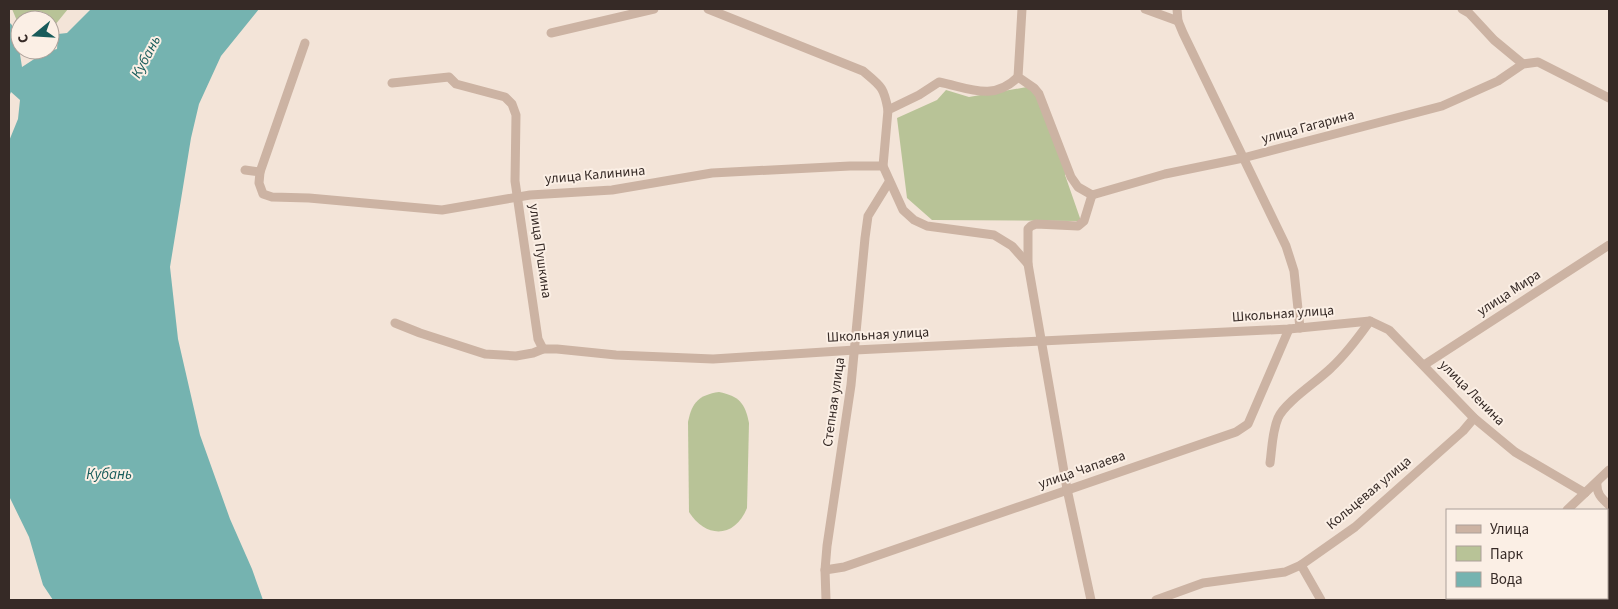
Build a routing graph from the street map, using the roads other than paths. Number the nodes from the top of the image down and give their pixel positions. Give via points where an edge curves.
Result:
1 (654, 9) edge
2 (708, 9) edge
3 (1022, 9) edge
4 (1145, 9) edge
5 (1177, 9) edge
6 (1462, 9) edge
7 (1178, 21) junction
8 (551, 33) dead end
9 (305, 44) dead end
10 (1522, 64) junction
11 (1018, 77) junction
12 (392, 83) dead end
13 (1609, 98) edge
14 (888, 110) junction
15 (1243, 158) junction
16 (883, 166) junction
17 (245, 170) dead end
18 (260, 172) junction
19 (889, 182) junction
20 (1092, 195) junction
21 (518, 197) junction
22 (1609, 245) edge
23 (1028, 264) junction
24 (1370, 321) junction
25 (395, 323) dead end
26 (1300, 328) junction
27 (1289, 329) junction
28 (1041, 341) junction
29 (543, 349) junction
30 (855, 350) junction
31 (1424, 365) junction
32 (1474, 418) junction
33 (1270, 463) dead end
34 (1609, 470) edge
35 (1597, 482) junction
36 (1067, 490) junction
37 (1585, 493) junction
38 (1609, 505) edge
39 (1568, 509) edge
40 (1301, 565) junction
41 (824, 570) junction
42 (826, 600) edge
43 (1091, 600) edge
44 (1156, 600) edge
45 (1321, 600) edge

1 - 8 street
2 - 14 street via 863,71 880,85
3 - 11 street
4 - 7 street
5 - 7 street
6 - 10 street
7 - 15 street
9 - 18 street
10 - 13 street via 1538,62
10 - 15 street, улица Гагарина via 1498,81 1442,106
11 - 14 street via 1008,87 984,93 939,82
11 - 20 street via 1039,94 1071,177 1078,187
12 - 21 street, улица Пушкина via 449,77 456,84 505,97 516,115 515,181
14 - 16 street
15 - 20 street, улица Гагарина via 1165,174
15 - 26 street via 1286,246 1294,271
16 - 19 street
16 - 21 street, улица Калинина via 712,173 612,190
17 - 18 street
18 - 21 street, улица Калинина via 263,194 272,197 442,210
19 - 23 street via 903,210 914,220 927,226 994,235 1012,246
19 - 30 street, Степная улица via 868,216
20 - 23 street via 1082,224 1036,224 1028,229
21 - 29 street, улица Пушкина via 538,339
22 - 31 street, улица Мира
23 - 28 street
24 - 26 street, Школьная улица
24 - 31 street, улица Ленина via 1389,330
24 - 33 street via 1330,369 1280,415
25 - 29 street, Школьная улица via 485,354 516,356
26 - 27 street, Школьная улица
27 - 28 street, Школьная улица
27 - 36 street, улица Чапаева via 1248,424 1236,432
28 - 30 street, Школьная улица
28 - 36 street
29 - 30 street, Школьная улица via 713,359
30 - 41 street, Степная улица
31 - 32 street, улица Ленина
32 - 37 street, улица Ленина via 1515,452
32 - 40 street, Кольцевая улица via 1355,527
34 - 35 street
35 - 37 street
35 - 38 street via 1599,496
36 - 41 street, улица Чапаева
36 - 43 street
37 - 39 street
40 - 44 street, Кольцевая улица via 1285,572 1202,583
40 - 45 street
41 - 42 street, Степная улица

